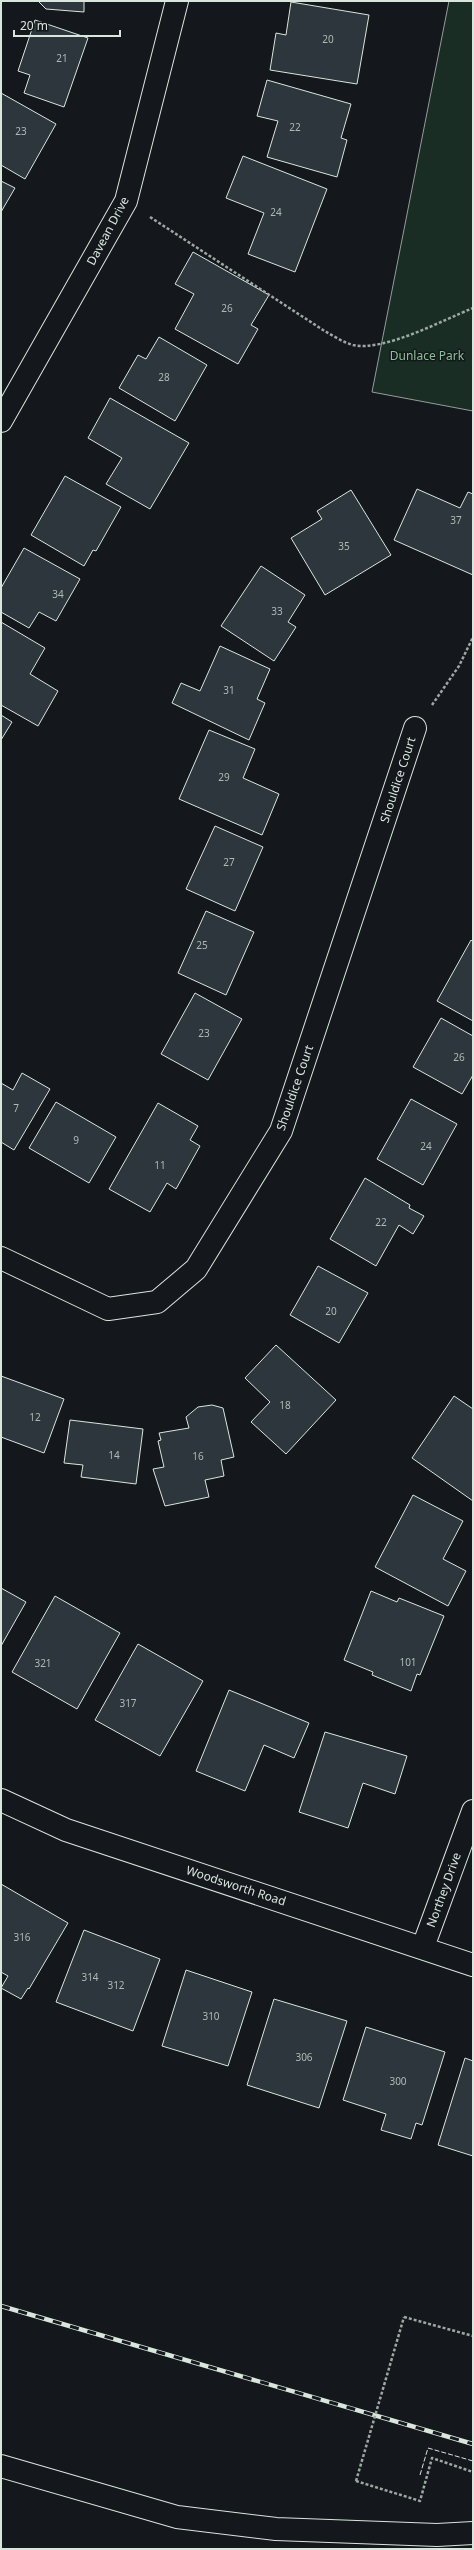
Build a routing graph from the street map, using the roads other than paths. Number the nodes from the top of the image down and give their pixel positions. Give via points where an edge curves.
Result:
1 (176, 1) edge
2 (1, 421) edge
3 (415, 728) road end
4 (1, 1258) edge
5 (1, 1800) edge
6 (473, 1811) edge
7 (423, 1947) junction
8 (473, 1965) edge
9 (1, 2466) edge
10 (473, 2533) edge

1 - 2 main road, Davean Drive via 126,201
3 - 4 main road, Shouldice Court via 281,1131 196,1269 157,1302 108,1309
5 - 7 main road, Woodsworth Road via 66,1830
6 - 7 main road, Northey Drive
7 - 8 main road, Woodsworth Road
9 - 10 main road via 177,2517 276,2529 437,2536

